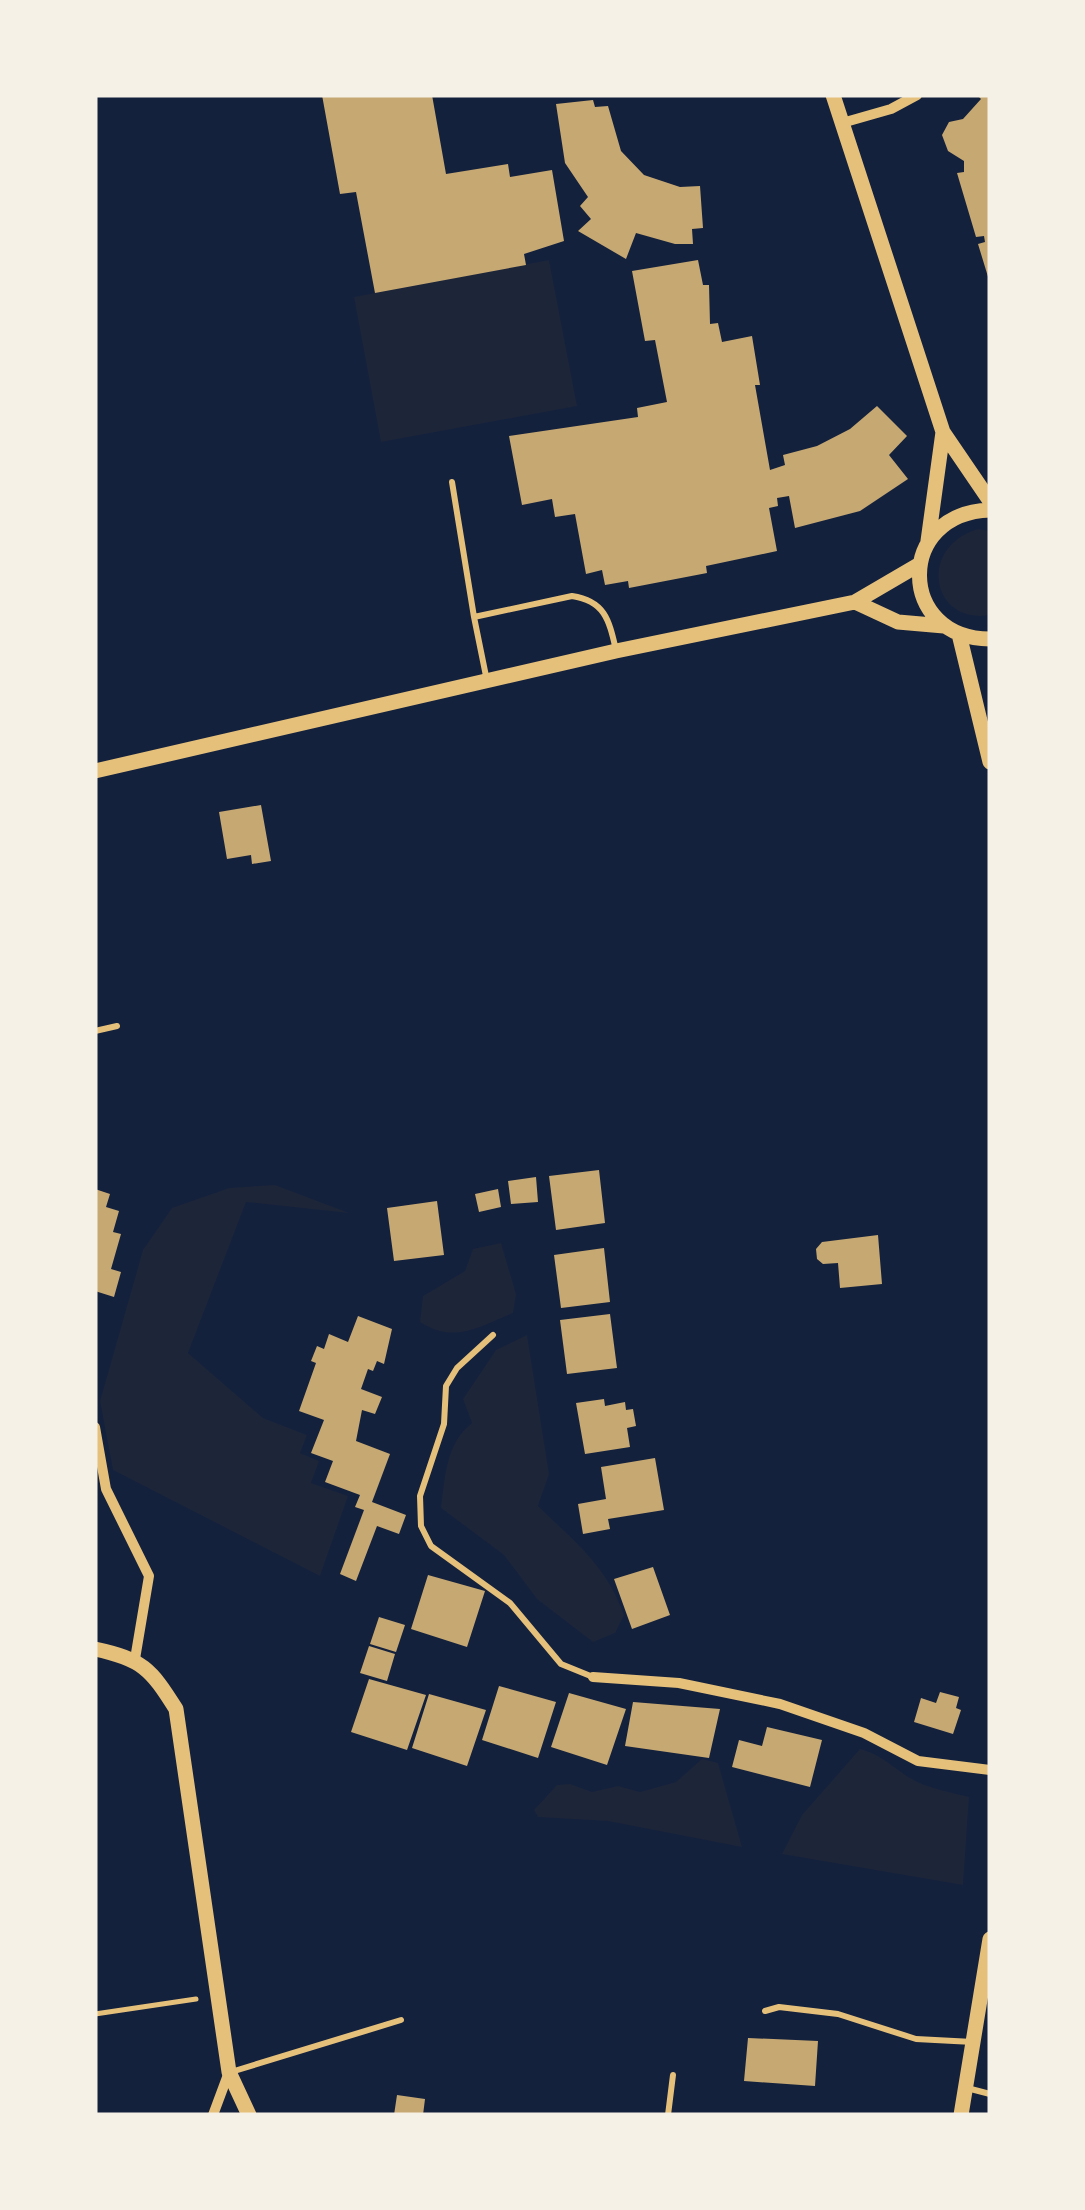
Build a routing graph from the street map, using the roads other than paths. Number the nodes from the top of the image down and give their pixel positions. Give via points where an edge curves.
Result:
1 (833, 95) edge
2 (917, 95) edge
3 (842, 123) junction
4 (943, 432) junction
5 (452, 482) dead end
6 (990, 501) edge
7 (990, 510) edge
8 (928, 541) junction
9 (920, 564) junction
10 (855, 602) junction
11 (474, 618) junction
12 (952, 630) junction
13 (990, 639) edge
14 (616, 651) junction
15 (487, 682) junction
16 (990, 762) edge
17 (95, 771) edge
18 (116, 1026) dead end
19 (95, 1032) edge
20 (493, 1335) dead end
21 (95, 1427) edge
22 (95, 1650) edge
23 (135, 1658) junction
24 (593, 1677) joint
25 (990, 1770) edge
26 (990, 1939) edge
27 (765, 2010) dead end
28 (401, 2020) dead end
29 (975, 2042) junction
30 (230, 2072) junction
31 (672, 2075) dead end
32 (966, 2088) junction
33 (990, 2094) edge
34 (213, 2115) edge
35 (249, 2115) edge
36 (668, 2115) edge
37 (961, 2115) edge

1 - 3 street
2 - 3 street
3 - 4 street
4 - 6 street
4 - 8 street
5 - 11 lane
7 - 8 street via 946,522
8 - 9 street
9 - 10 street
9 - 12 street via 920,590 931,613
10 - 12 street via 898,622
10 - 14 street
11 - 14 lane via 572,596 588,599 609,621
11 - 15 lane
12 - 13 street
12 - 16 street
14 - 15 street
15 - 17 street
18 - 19 lane
20 - 24 lane via 446,1386 444,1424 420,1496 421,1526 432,1546 510,1603 560,1664
21 - 23 street via 106,1489 149,1576
22 - 23 street
23 - 30 street via 176,1709
24 - 25 street via 679,1684 780,1704 864,1732 918,1761
26 - 29 street
27 - 29 lane via 838,2014 916,2039
28 - 30 lane
29 - 32 street
30 - 34 street
30 - 35 street
31 - 36 lane
32 - 33 lane
32 - 37 street

